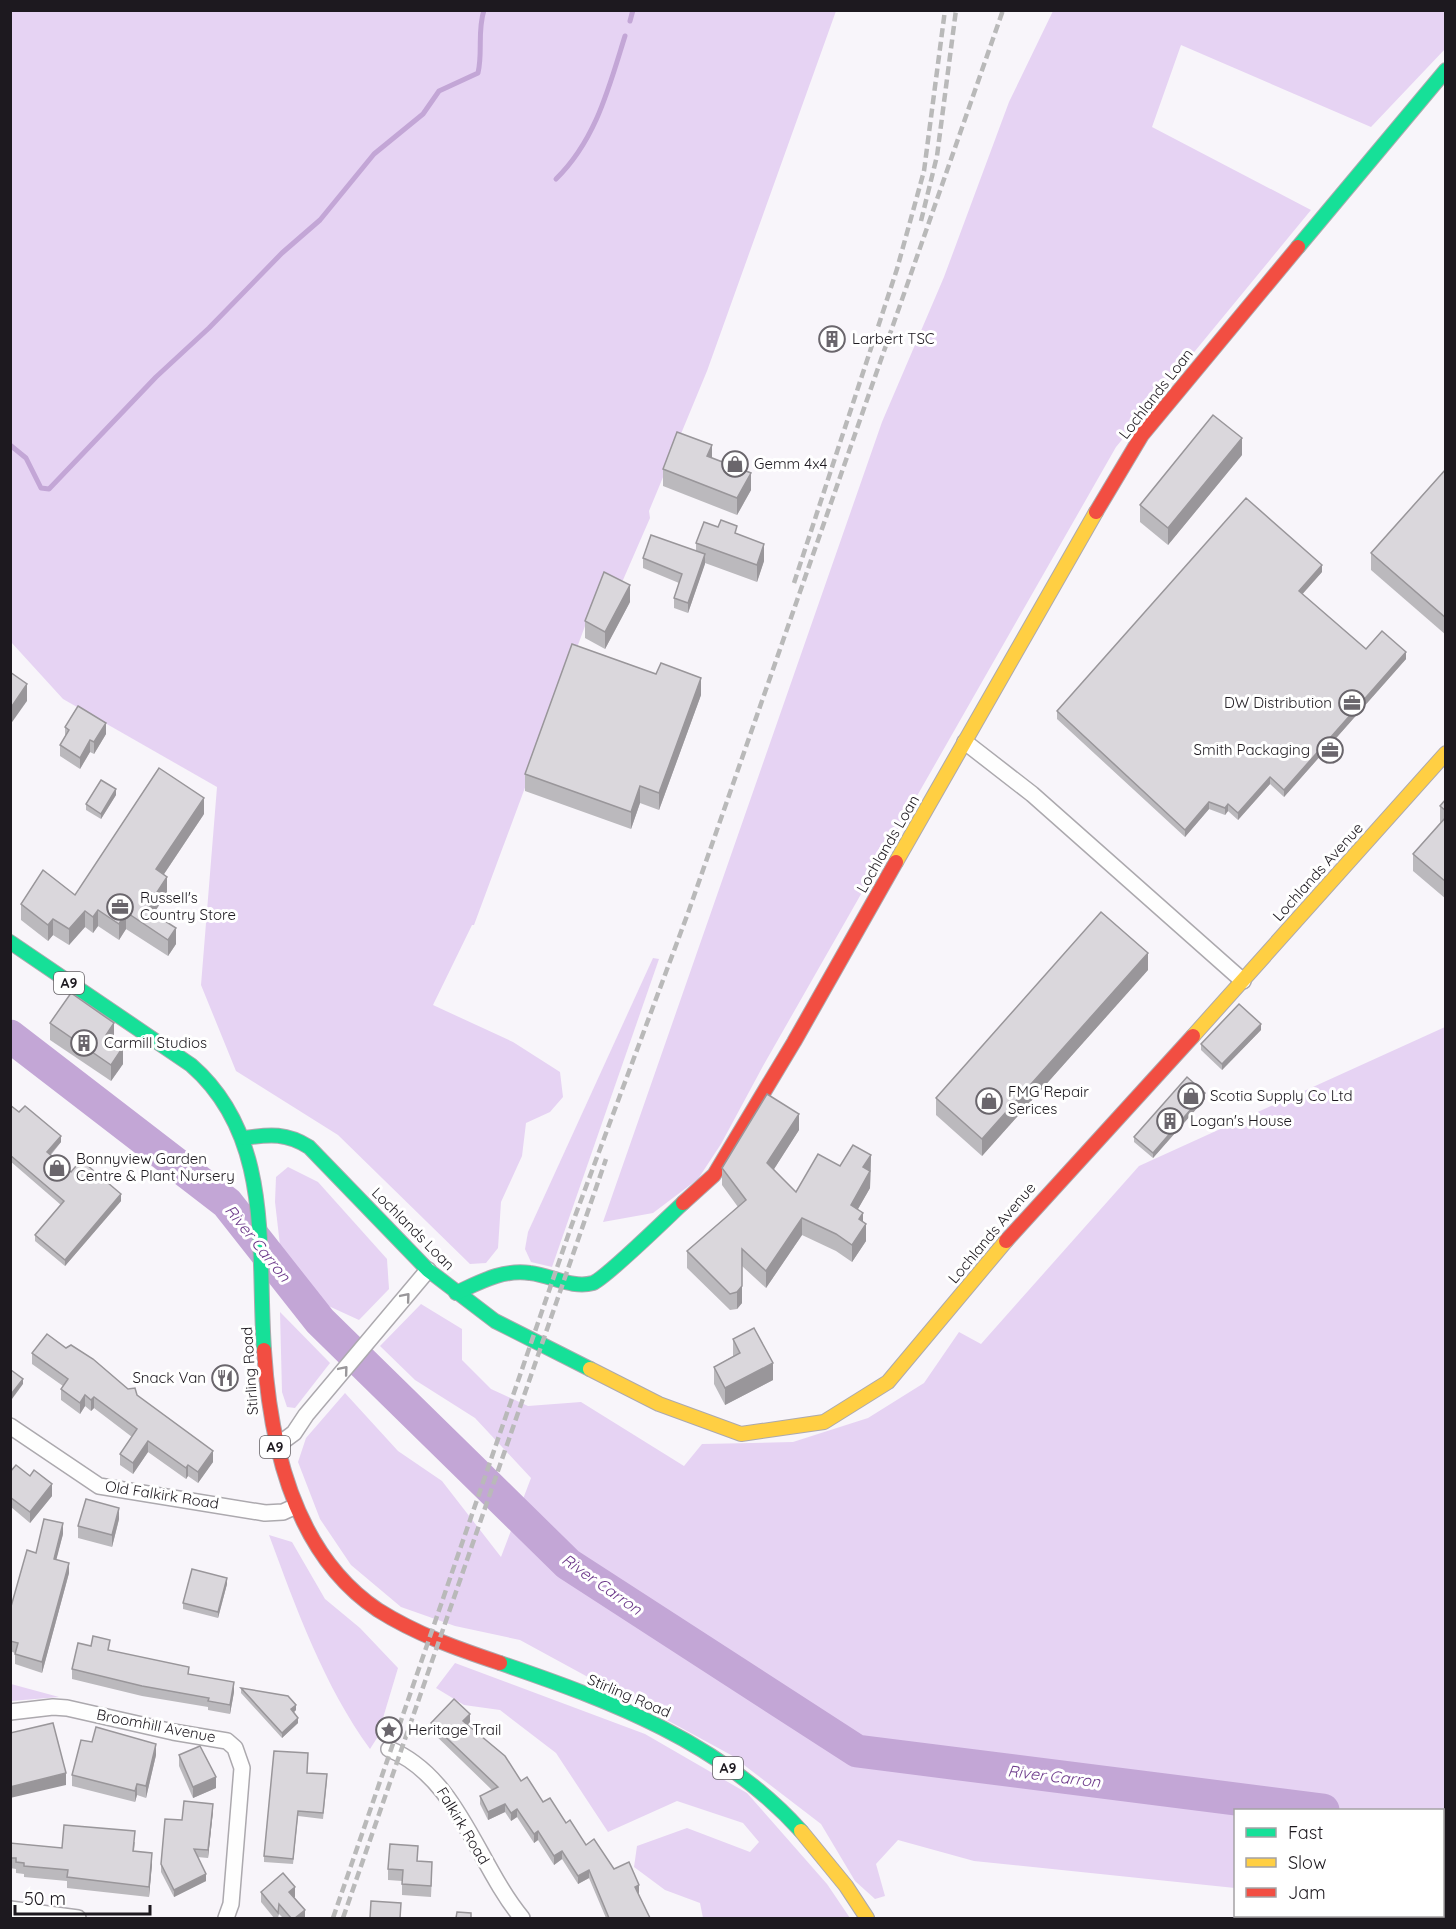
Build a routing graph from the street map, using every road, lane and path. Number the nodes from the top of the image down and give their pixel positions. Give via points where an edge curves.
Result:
1 (1446, 70) edge
2 (965, 742) junction
3 (1446, 753) edge
4 (10, 942) edge
5 (1243, 981) junction
6 (245, 1138) junction
7 (428, 1270) junction
8 (456, 1293) junction
9 (10, 1426) edge
10 (275, 1447) junction
11 (294, 1507) junction
12 (10, 1712) edge
13 (389, 1749) dead end
14 (10, 1909) edge
15 (78, 1918) edge
16 (226, 1918) edge
17 (522, 1918) edge
18 (867, 1918) edge

1 - 2 street, Lochlands Loan via 1142,435
2 - 5 street via 1032,794
2 - 8 street, Lochlands Loan via 714,1174 596,1282 581,1287 525,1271 502,1273
3 - 5 street, Lochlands Avenue
4 - 6 street, Stirling Road / A9 via 198,1070
5 - 8 street, Lochlands Avenue via 1034,1207 888,1382 824,1422 741,1434 659,1404 495,1321
6 - 7 street, Lochlands Loan via 280,1133 309,1147
6 - 10 street, Stirling Road / A9 via 255,1182
7 - 8 street, Lochlands Loan
10 -> 7 street via 294,1433
9 - 11 street, Old Falkirk Road via 99,1486 265,1513
10 - 11 street, Stirling Road / A9
11 - 18 street, Stirling Road / A9 via 341,1577 381,1612 420,1633 645,1718 719,1761 764,1794 810,1841
12 - 16 street, Broomhill Avenue via 67,1707 173,1732 217,1737 235,1748 242,1768 231,1904
13 - 17 street, Falkirk Road via 426,1770 445,1792 479,1854
14 - 15 street

